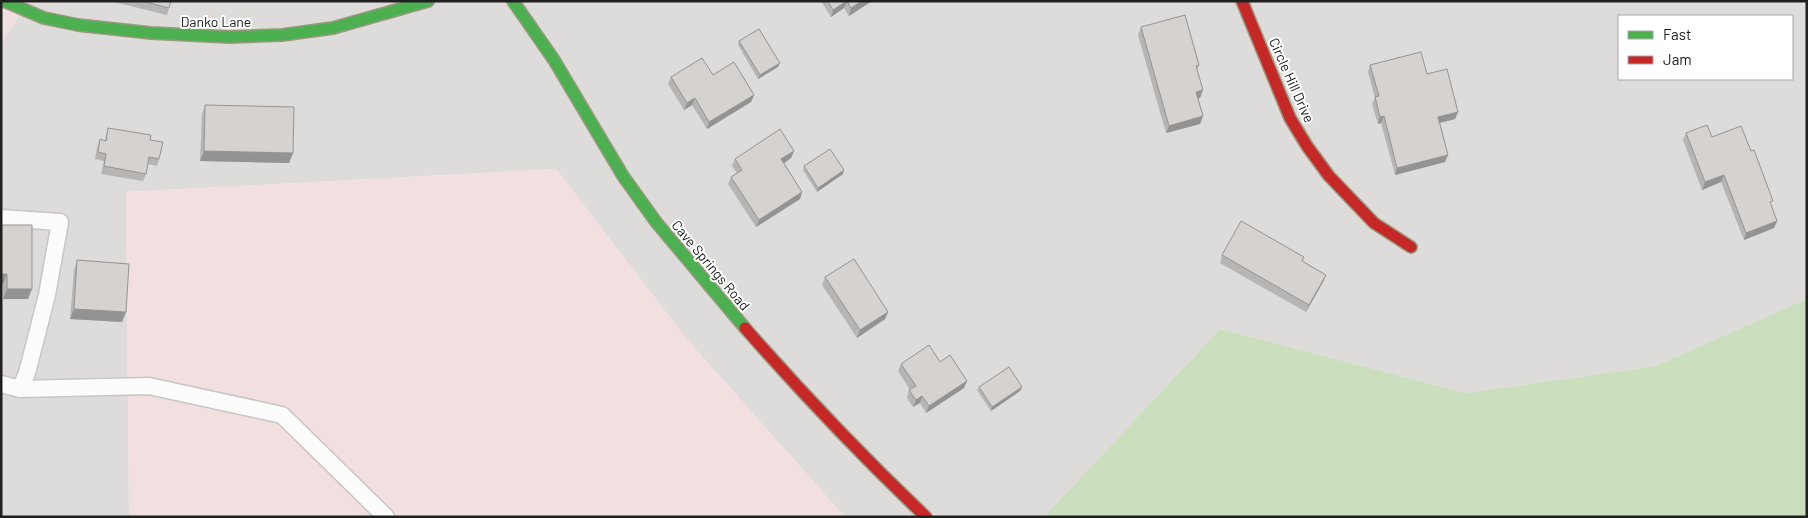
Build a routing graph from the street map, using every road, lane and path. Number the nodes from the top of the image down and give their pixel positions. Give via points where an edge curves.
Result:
1 (4, 1) edge
2 (428, 1) edge
3 (513, 1) edge
4 (1242, 1) edge
5 (1, 218) edge
6 (1411, 247) dead end
7 (1, 384) edge
8 (20, 389) junction
9 (386, 517) edge
10 (926, 517) edge

1 - 2 street, Danko Lane via 48,20 98,28 166,36 239,37 332,28
3 - 10 street, Cave Springs Road via 656,222 795,385
4 - 6 street, Circle Hill Drive via 1290,118 1307,146 1329,176 1374,223
5 - 8 lane via 60,222 47,295
7 - 8 lane
8 - 9 lane via 149,386 282,415

